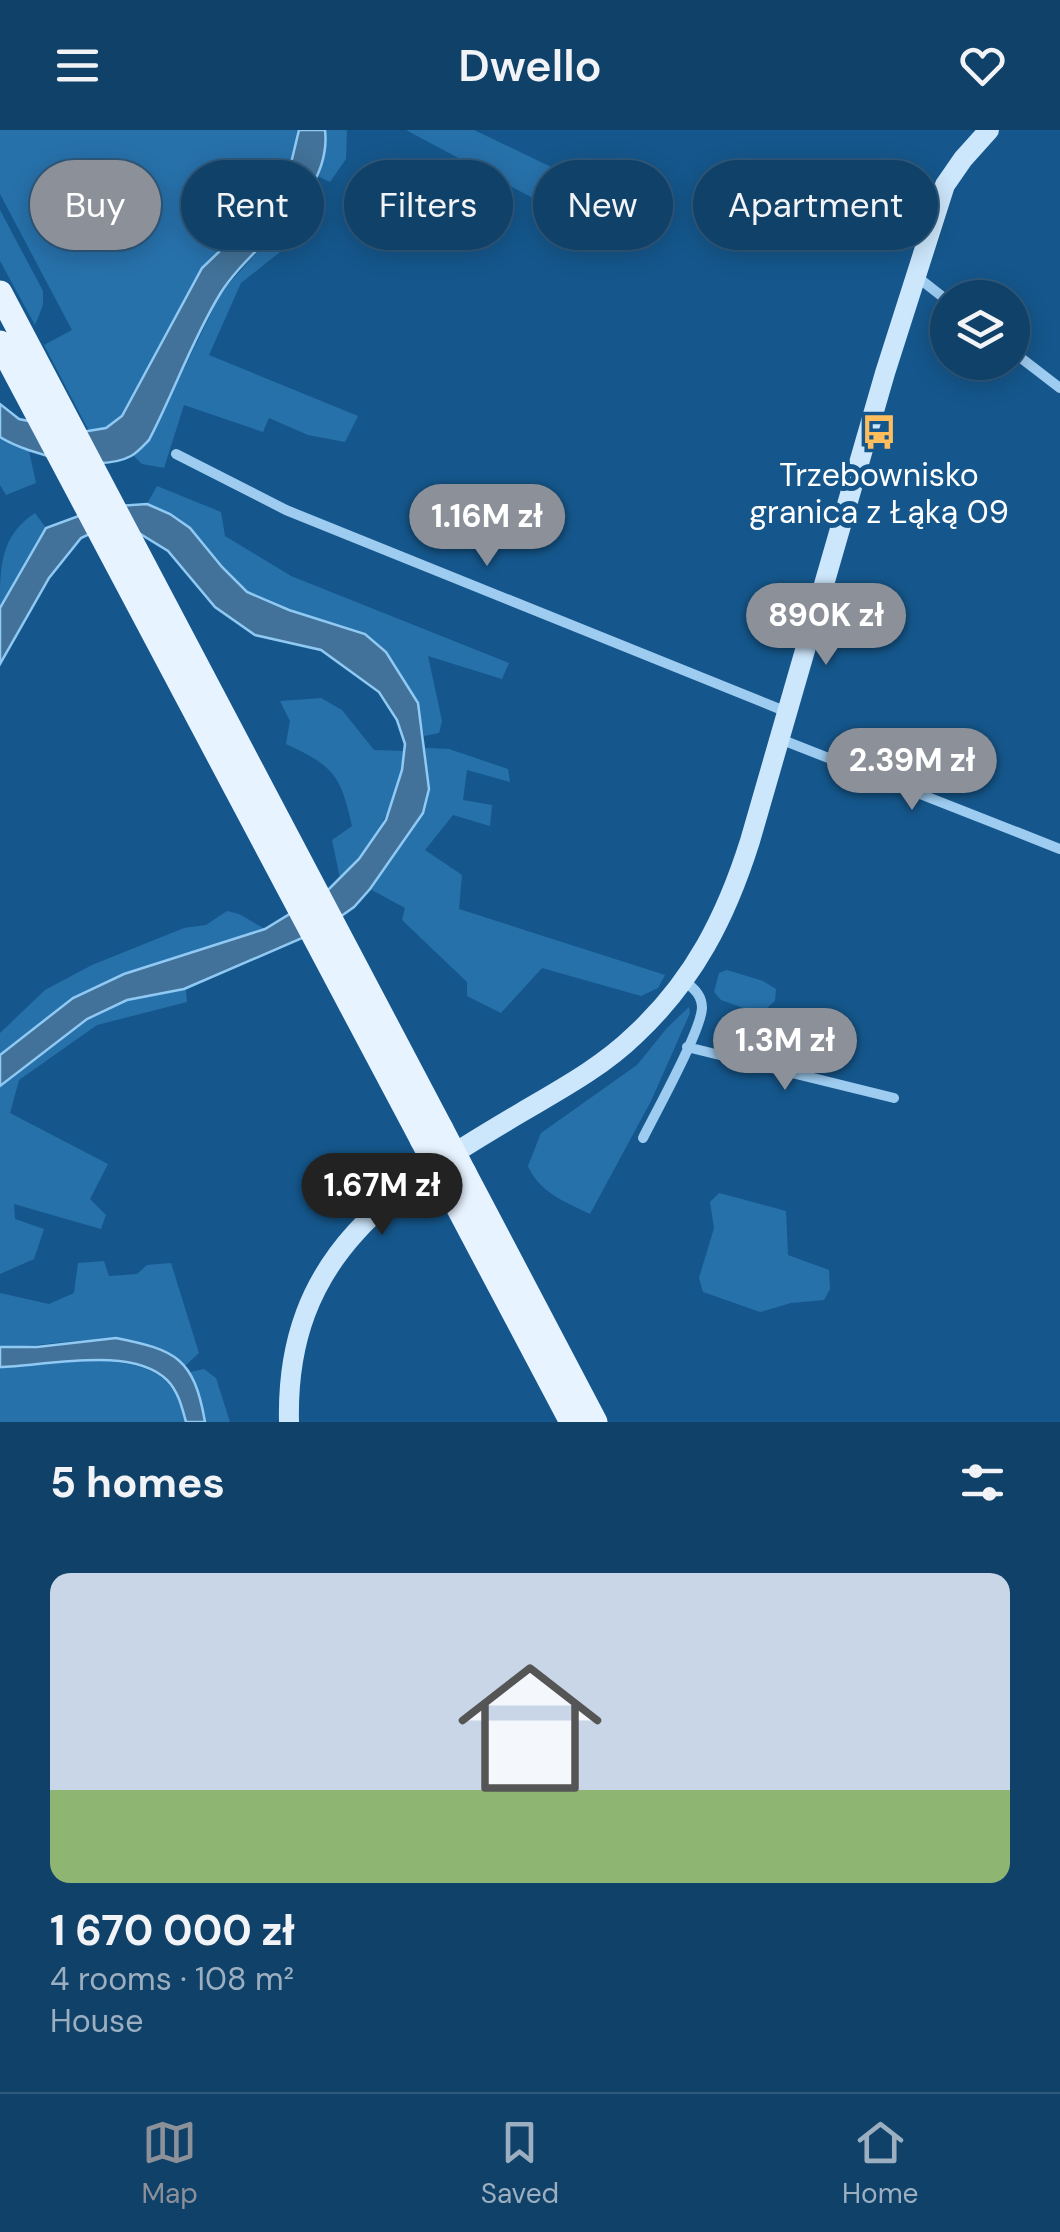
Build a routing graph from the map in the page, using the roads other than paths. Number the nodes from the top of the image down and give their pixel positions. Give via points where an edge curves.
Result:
1 (989, 130) edge
2 (916, 276) junction
3 (930, 287) edge
4 (5, 303) edge
5 (0, 343) edge
6 (1030, 366) edge
7 (1060, 388) edge
8 (176, 454) dead end
9 (173, 643) junction
10 (788, 712) junction
11 (780, 739) junction
12 (1060, 849) edge
13 (686, 982) junction
14 (687, 1047) junction
15 (894, 1098) dead end
16 (643, 1138) dead end
17 (455, 1179) junction
18 (288, 1422) edge
19 (572, 1422) edge
20 (595, 1422) edge

1 - 2 street via 944,186
2 - 3 street
2 - 10 street
4 - 9 main road
5 - 9 main road
6 - 7 street
8 - 10 street via 286,510
9 - 17 main road, bridge
10 - 11 street
11 - 12 street
11 - 13 street via 733,896
13 - 14 street via 702,1009
13 - 18 street via 600,1064 411,1180 366,1218 309,1306 292,1366
14 - 15 street
14 - 16 street
17 - 19 main road
17 - 20 main road

